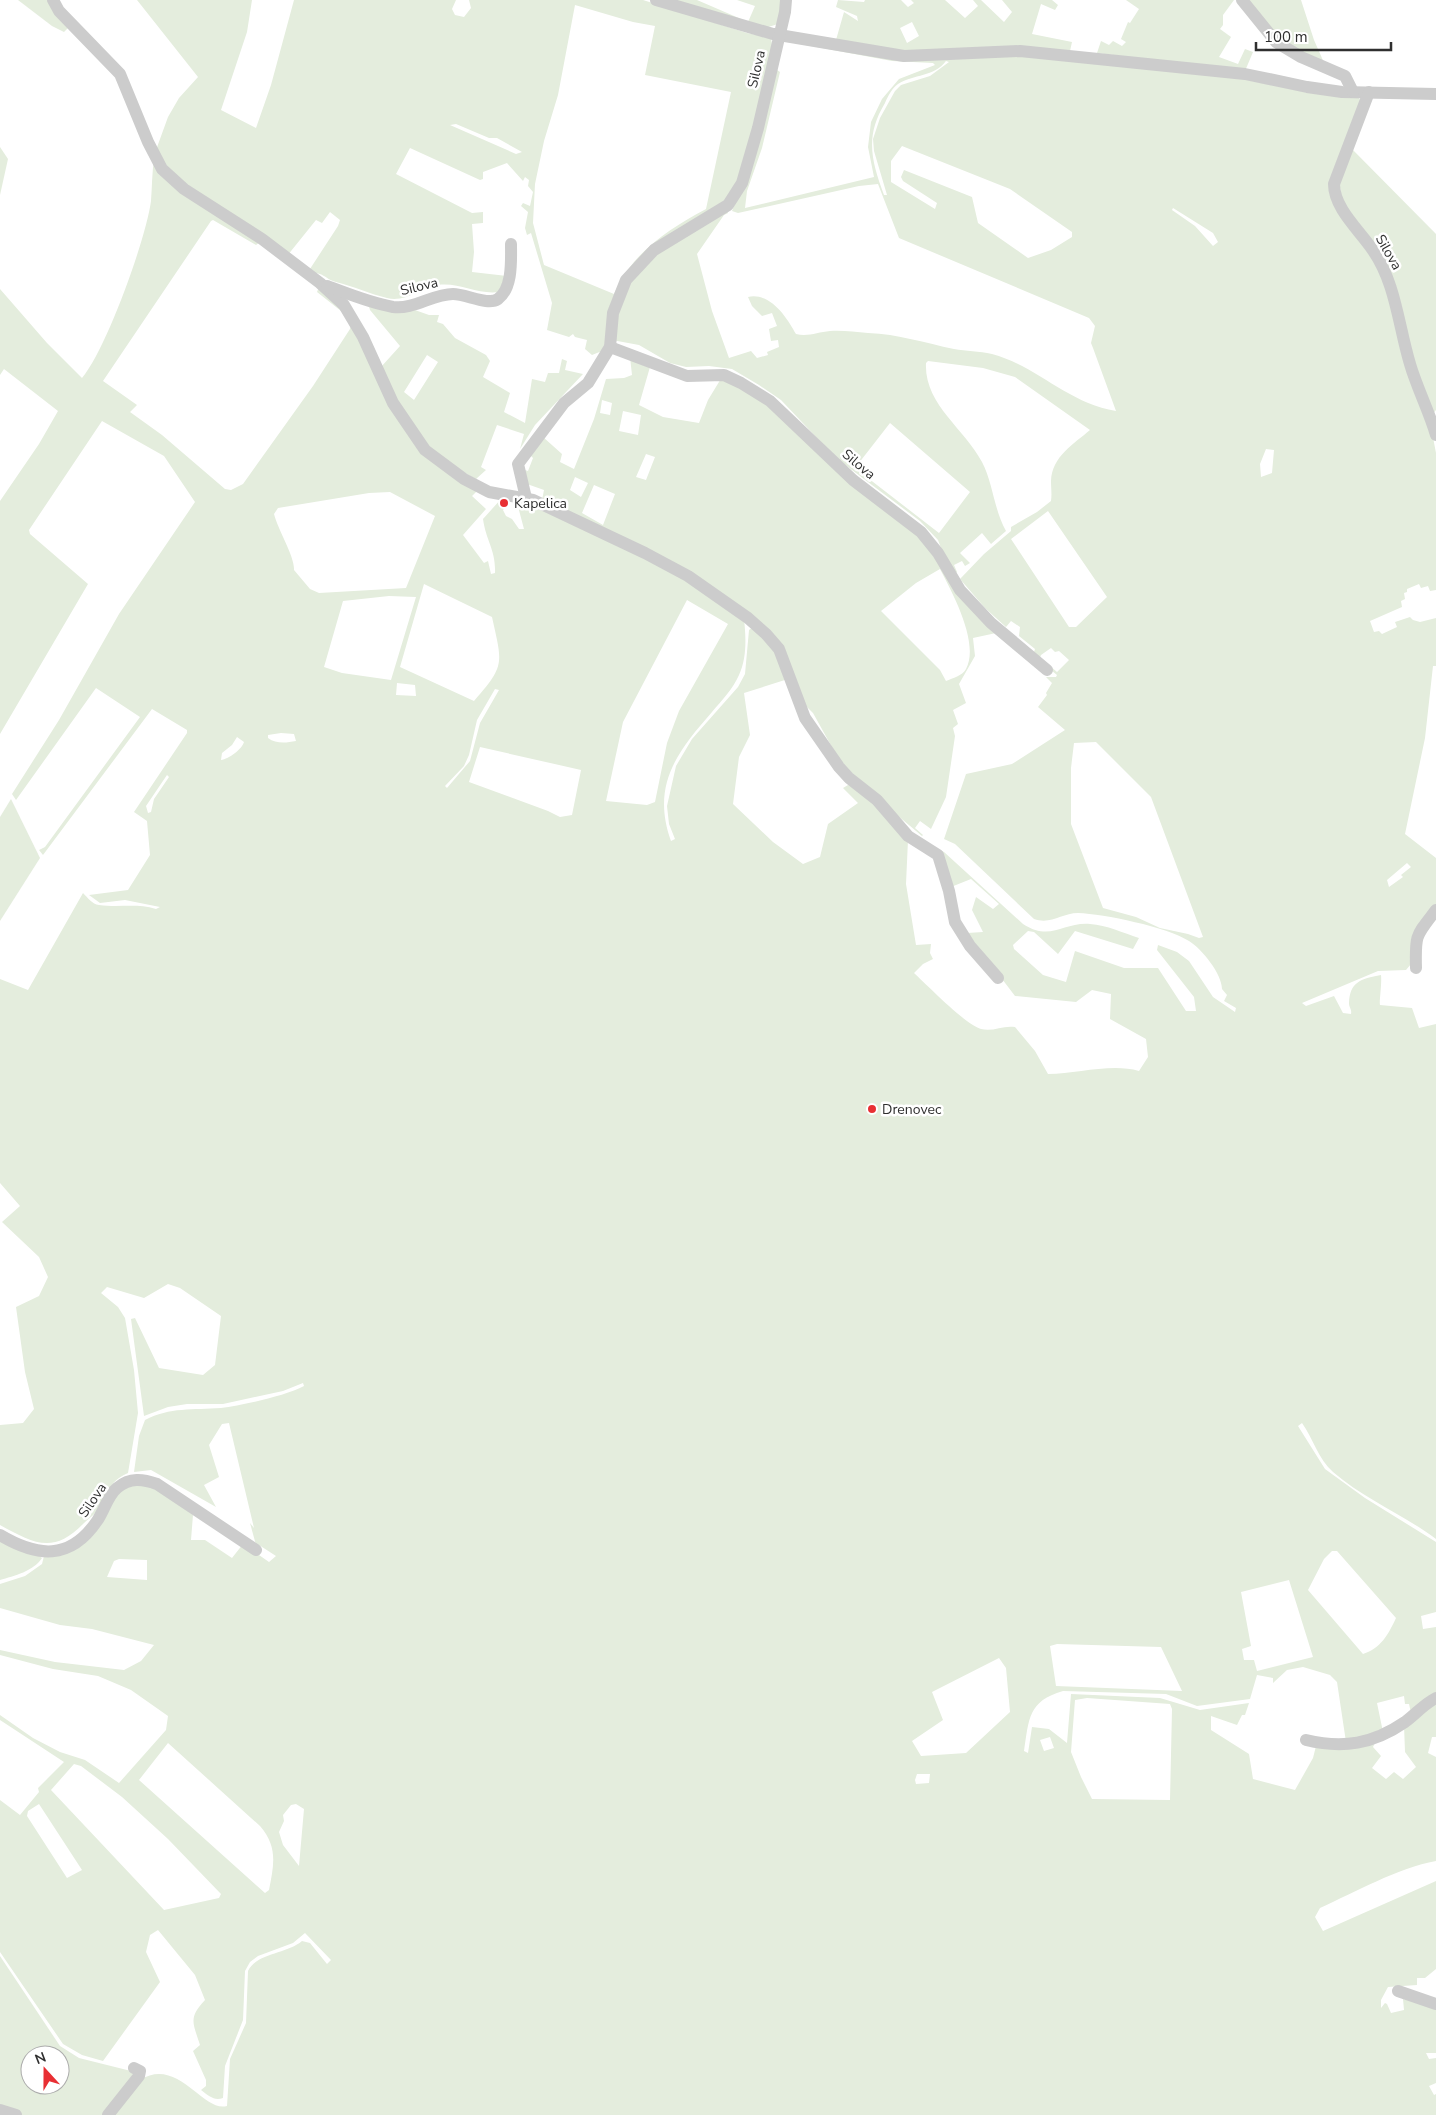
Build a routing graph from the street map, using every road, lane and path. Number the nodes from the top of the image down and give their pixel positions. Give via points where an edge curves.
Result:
1 (53, 0) edge
2 (656, 0) edge
3 (786, 0) edge
4 (1242, 0) edge
5 (778, 35) junction
6 (1352, 92) junction
7 (1370, 92) junction
8 (1436, 94) edge
9 (512, 244) dead end
10 (320, 283) junction
11 (610, 347) junction
12 (1436, 435) edge
13 (526, 498) junction
14 (1047, 670) dead end
15 (1436, 910) edge
16 (1416, 968) dead end
17 (998, 978) dead end
18 (0, 1535) edge
19 (256, 1550) dead end
20 (1436, 1698) edge
21 (1306, 1740) dead end
22 (1398, 1991) dead end
23 (1436, 2004) edge
24 (134, 2068) dead end
25 (0, 2110) edge
26 (16, 2115) edge
27 (108, 2115) edge

1 - 10 street via 59,11 120,74 162,169 184,189 262,239
2 - 5 street
3 - 5 street, Silova
4 - 6 street via 1276,42 1300,57 1345,76
5 - 6 street via 904,56 1020,50 1235,73 1307,88
5 - 11 street, Silova via 758,128 742,182 728,205 654,250 626,280 613,312
6 - 7 street
7 - 8 street
7 - 12 street, Silova via 1334,184 1334,193 1386,271 1410,366
9 - 10 street, Silova via 506,286 500,298 491,302 453,294 395,307
10 - 13 street via 344,305 363,337 393,402 425,450 464,480 489,492
11 - 13 street, Silova via 588,383 564,403 518,464
11 - 14 street, Silova via 687,376 724,375 770,402 853,480 921,532 960,590 990,623
13 - 17 street via 565,514 688,576 766,634 779,650 805,718 839,767 877,800 908,836 938,856 950,891 955,922 970,946
15 - 16 street via 1418,931
18 - 19 street, Silova via 28,1550 45,1553 63,1549 93,1525 117,1488 141,1479 157,1484
20 - 21 street via 1405,1722 1364,1743 1323,1745
22 - 23 street
24 - 27 street via 140,2071 139,2076
25 - 26 street

